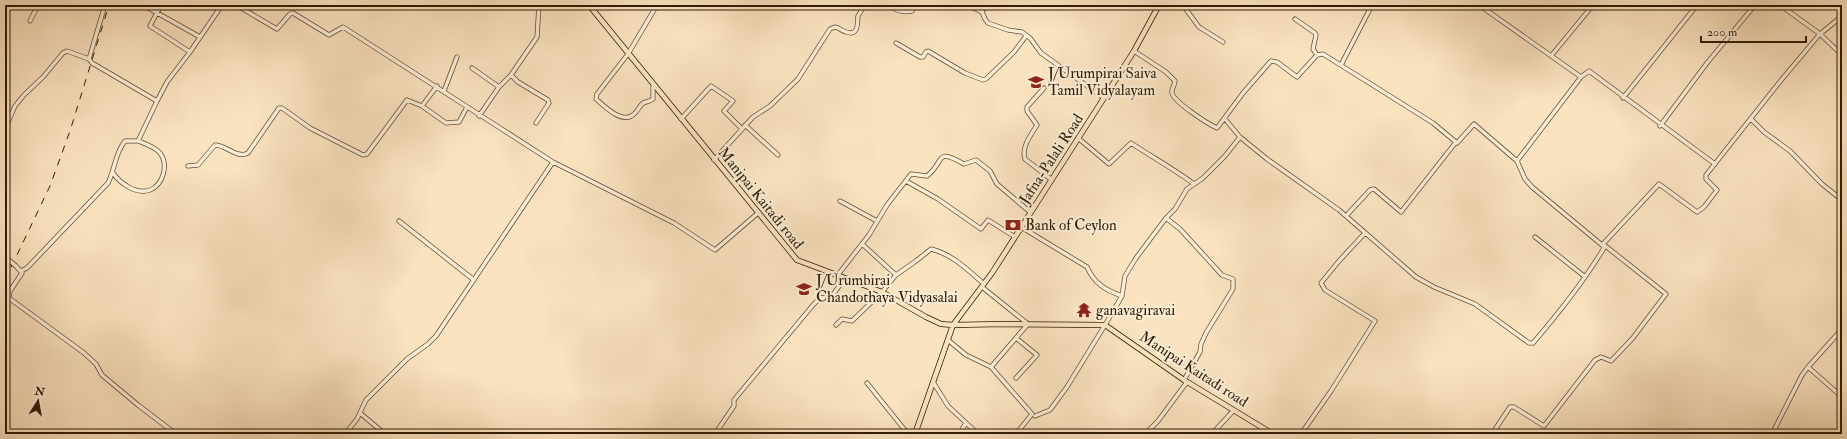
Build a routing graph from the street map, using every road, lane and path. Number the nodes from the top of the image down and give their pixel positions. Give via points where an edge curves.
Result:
1 (38, 5) edge
2 (105, 5) edge
3 (143, 5) edge
4 (161, 5) edge
5 (222, 5) edge
6 (236, 5) edge
7 (539, 5) edge
8 (589, 5) edge
9 (866, 5) edge
10 (888, 5) edge
11 (914, 5) edge
12 (967, 5) edge
13 (986, 5) edge
14 (1159, 5) edge
15 (1181, 5) edge
16 (1372, 5) edge
17 (1479, 5) edge
18 (1592, 5) edge
19 (1697, 5) edge
20 (1755, 5) edge
21 (1780, 5) edge
22 (655, 6) edge
23 (1186, 6) edge
24 (243, 7) edge
25 (156, 12) junction
26 (982, 12) junction
27 (1842, 16) edge
28 (1295, 20) dead end
29 (30, 21) dead end
30 (1820, 34) junction
31 (1026, 36) junction
32 (200, 37) junction
33 (1223, 42) dead end
34 (896, 43) dead end
35 (1134, 51) junction
36 (190, 52) junction
37 (628, 54) junction
38 (1317, 55) junction
39 (1842, 55) edge
40 (1552, 56) junction
41 (457, 57) dead end
42 (90, 59) junction
43 (1341, 65) junction
44 (472, 68) dead end
45 (511, 75) junction
46 (1581, 77) junction
47 (437, 86) junction
48 (654, 86) junction
49 (499, 87) junction
50 (1044, 88) dead end
51 (444, 91) junction
52 (1104, 98) junction
53 (1623, 98) junction
54 (158, 101) junction
55 (422, 106) junction
56 (466, 107) junction
57 (479, 116) junction
58 (681, 119) junction
59 (1225, 119) junction
60 (1751, 119) junction
61 (536, 123) dead end
62 (746, 125) junction
63 (1660, 126) junction
64 (5, 129) edge
65 (742, 129) junction
66 (1240, 137) junction
67 (1078, 138) junction
68 (138, 141) junction
69 (1456, 142) junction
70 (778, 155) dead end
71 (714, 160) junction
72 (1517, 161) junction
73 (553, 162) junction
74 (1715, 164) junction
75 (188, 166) dead end
76 (113, 173) junction
77 (1052, 180) junction
78 (906, 181) junction
79 (1194, 184) junction
80 (1842, 200) edge
81 (840, 201) dead end
82 (1030, 212) junction
83 (758, 213) junction
84 (1346, 216) junction
85 (1166, 218) junction
86 (399, 221) dead end
87 (877, 221) junction
88 (1021, 227) junction
89 (1365, 233) junction
90 (1534, 237) dead end
91 (1015, 238) junction
92 (862, 244) junction
93 (1603, 244) junction
94 (5, 257) edge
95 (21, 271) junction
96 (896, 275) junction
97 (837, 276) junction
98 (1584, 276) junction
99 (845, 278) junction
100 (474, 280) junction
101 (983, 286) junction
102 (882, 292) junction
103 (7, 296) edge
104 (1122, 296) junction
105 (1028, 324) junction
106 (836, 325) dead end
107 (1105, 325) junction
108 (953, 326) junction
109 (1842, 329) edge
110 (1016, 338) junction
111 (948, 340) junction
112 (991, 367) junction
113 (1808, 367) junction
114 (1016, 378) dead end
115 (1185, 381) junction
116 (933, 382) junction
117 (867, 383) dead end
118 (1842, 397) edge
119 (1234, 410) junction
120 (360, 413) junction
121 (1035, 416) dead end
122 (966, 423) junction
123 (176, 434) edge
124 (345, 434) edge
125 (384, 434) edge
126 (715, 434) edge
127 (908, 434) edge
128 (915, 434) edge
129 (959, 434) edge
130 (978, 434) edge
131 (1016, 434) edge
132 (1145, 434) edge
133 (1212, 434) edge
134 (1273, 434) edge
135 (1301, 434) edge
136 (1492, 434) edge
137 (1772, 434) edge

1 - 29 street
2 - 42 street
3 - 25 street
4 - 25 street
5 - 32 street
6 - 24 street
7 - 45 street via 537,37
8 - 37 main road, Manipai Kaitadi road
9 - 62 street via 858,14 859,24 855,30 851,33 835,27 830,29 798,79 781,97
10 - 11 street via 907,12 912,11
12 - 26 street
13 - 26 street
14 - 35 main road, Jafna-Palali Road
15 - 23 street
16 - 43 street
17 - 40 street
18 - 40 street
19 - 53 street
20 - 63 street
21 - 30 street
22 - 37 street
23 - 33 street via 1199,27
24 - 47 street via 277,29 293,13 329,35 343,27
25 - 32 street
25 - 36 street via 151,23 152,28
26 - 31 street via 988,23 1022,32
27 - 30 street
28 - 38 street via 1315,33 1313,49
30 - 39 street
30 - 60 street
31 - 34 street via 986,80 965,73 928,52 920,57
31 - 52 street via 1041,53
32 - 36 street
35 - 52 main road, Jafna-Palali Road
35 - 59 street via 1171,76 1175,81 1172,94 1179,102 1217,128
36 - 54 street via 167,82
37 - 48 main road, Manipai Kaitadi road
37 - 48 street via 597,94 596,99 619,116 629,118 642,104 653,99
38 - 43 street via 1323,54
38 - 59 street via 1297,77 1277,62 1270,61
40 - 46 street
41 - 51 street
42 - 54 street via 92,63
42 - 64 street via 67,51 63,53 15,106
43 - 69 street via 1433,123
44 - 49 street
45 - 49 street
45 - 61 street via 548,100 549,103
46 - 53 street via 1589,71
46 - 72 street
47 - 51 street
47 - 55 street
48 - 58 main road, Manipai Kaitadi road
49 - 57 street
50 - 77 street via 1027,107 1037,125 1023,154 1025,160
51 - 56 street
52 - 67 main road, Jafna-Palali Road
53 - 63 street
54 - 68 street
55 - 56 street via 450,124 459,122
55 - 75 street via 407,100 367,154 363,155 330,140 279,108 248,153 238,154 216,145 198,166
56 - 57 street
57 - 73 street
58 - 65 street via 711,86 733,100 724,111
58 - 71 main road, Manipai Kaitadi road
59 - 66 street
60 - 74 street
60 - 80 street via 1790,151 1822,184
62 - 65 street
62 - 70 street
63 - 74 street
65 - 71 street
66 - 79 street via 1225,156
66 - 84 street
67 - 77 main road, Jafna-Palali Road
67 - 79 street via 1109,164 1131,143
68 - 76 street via 125,141 119,148
68 - 76 street via 152,146 160,153 165,164 164,174 159,181 151,190 141,191 119,182
69 - 72 street via 1474,124
69 - 84 street via 1401,212 1374,189 1370,190
71 - 83 main road, Manipai Kaitadi road
72 - 93 street via 1525,180 1532,187
73 - 83 street via 674,223 715,250
73 - 100 street
74 - 93 street via 1706,175 1706,179 1717,190 1700,211 1697,212 1658,184
76 - 95 street via 108,183
77 - 82 main road, Jafna-Palali Road
78 - 82 street via 912,173 927,176 944,155 949,155 964,164 976,160 990,172 997,184
78 - 87 street
78 - 91 street via 981,228 988,220
79 - 85 street via 1187,189 1175,209
81 - 87 street
82 - 88 main road, Jafna-Palali Road
83 - 97 main road, Manipai Kaitadi road via 797,260
84 - 89 street
85 - 104 street via 1125,276
85 - 115 street via 1180,229 1222,275 1233,279 1233,289 1200,344 1200,352
86 - 100 street
87 - 92 street
88 - 91 main road, Jafna-Palali Road
88 - 104 street via 1087,267 1099,285
89 - 98 street via 1416,277 1475,304 1529,343 1533,343 1545,329
89 - 135 street via 1321,283 1325,290 1375,321
90 - 98 street
91 - 101 main road, Jafna-Palali Road
92 - 96 street
92 - 97 street
93 - 98 street via 1604,248
93 - 136 street via 1666,294 1632,340 1611,361 1601,357 1595,360 1544,426 1510,407
94 - 95 street, bridge
95 - 103 street via 21,277
96 - 101 street via 931,248 962,265
96 - 102 street
97 - 99 main road, Manipai Kaitadi road
99 - 102 main road, Manipai Kaitadi road
99 - 126 street via 832,296 820,298 813,305 758,369 734,400 734,406
100 - 120 street via 436,336 407,359 366,400
101 - 105 street
101 - 108 main road, Jafna-Palali Road
102 - 106 street via 852,321 842,319
102 - 108 main road, Manipai Kaitadi road via 932,321
103 - 123 street via 84,353 96,364 102,375
104 - 107 street
105 - 107 main road, Manipai Kaitadi road
105 - 108 main road, Manipai Kaitadi road
105 - 110 street
107 - 115 main road, Manipai Kaitadi road
107 - 121 street via 1050,410
108 - 111 main road, Jafna-Palali Road
109 - 113 street
110 - 112 street
110 - 114 street via 1037,355
111 - 112 street via 966,355
111 - 116 main road, Jafna-Palali Road
112 - 131 street via 1032,414
113 - 118 street
113 - 137 street
115 - 119 main road, Manipai Kaitadi road
115 - 132 street via 1158,421
116 - 122 street via 948,406
116 - 128 main road, Jafna-Palali Road
117 - 127 street
119 - 133 street
119 - 134 main road, Manipai Kaitadi road
120 - 124 street
120 - 125 street
122 - 129 street
122 - 130 street

